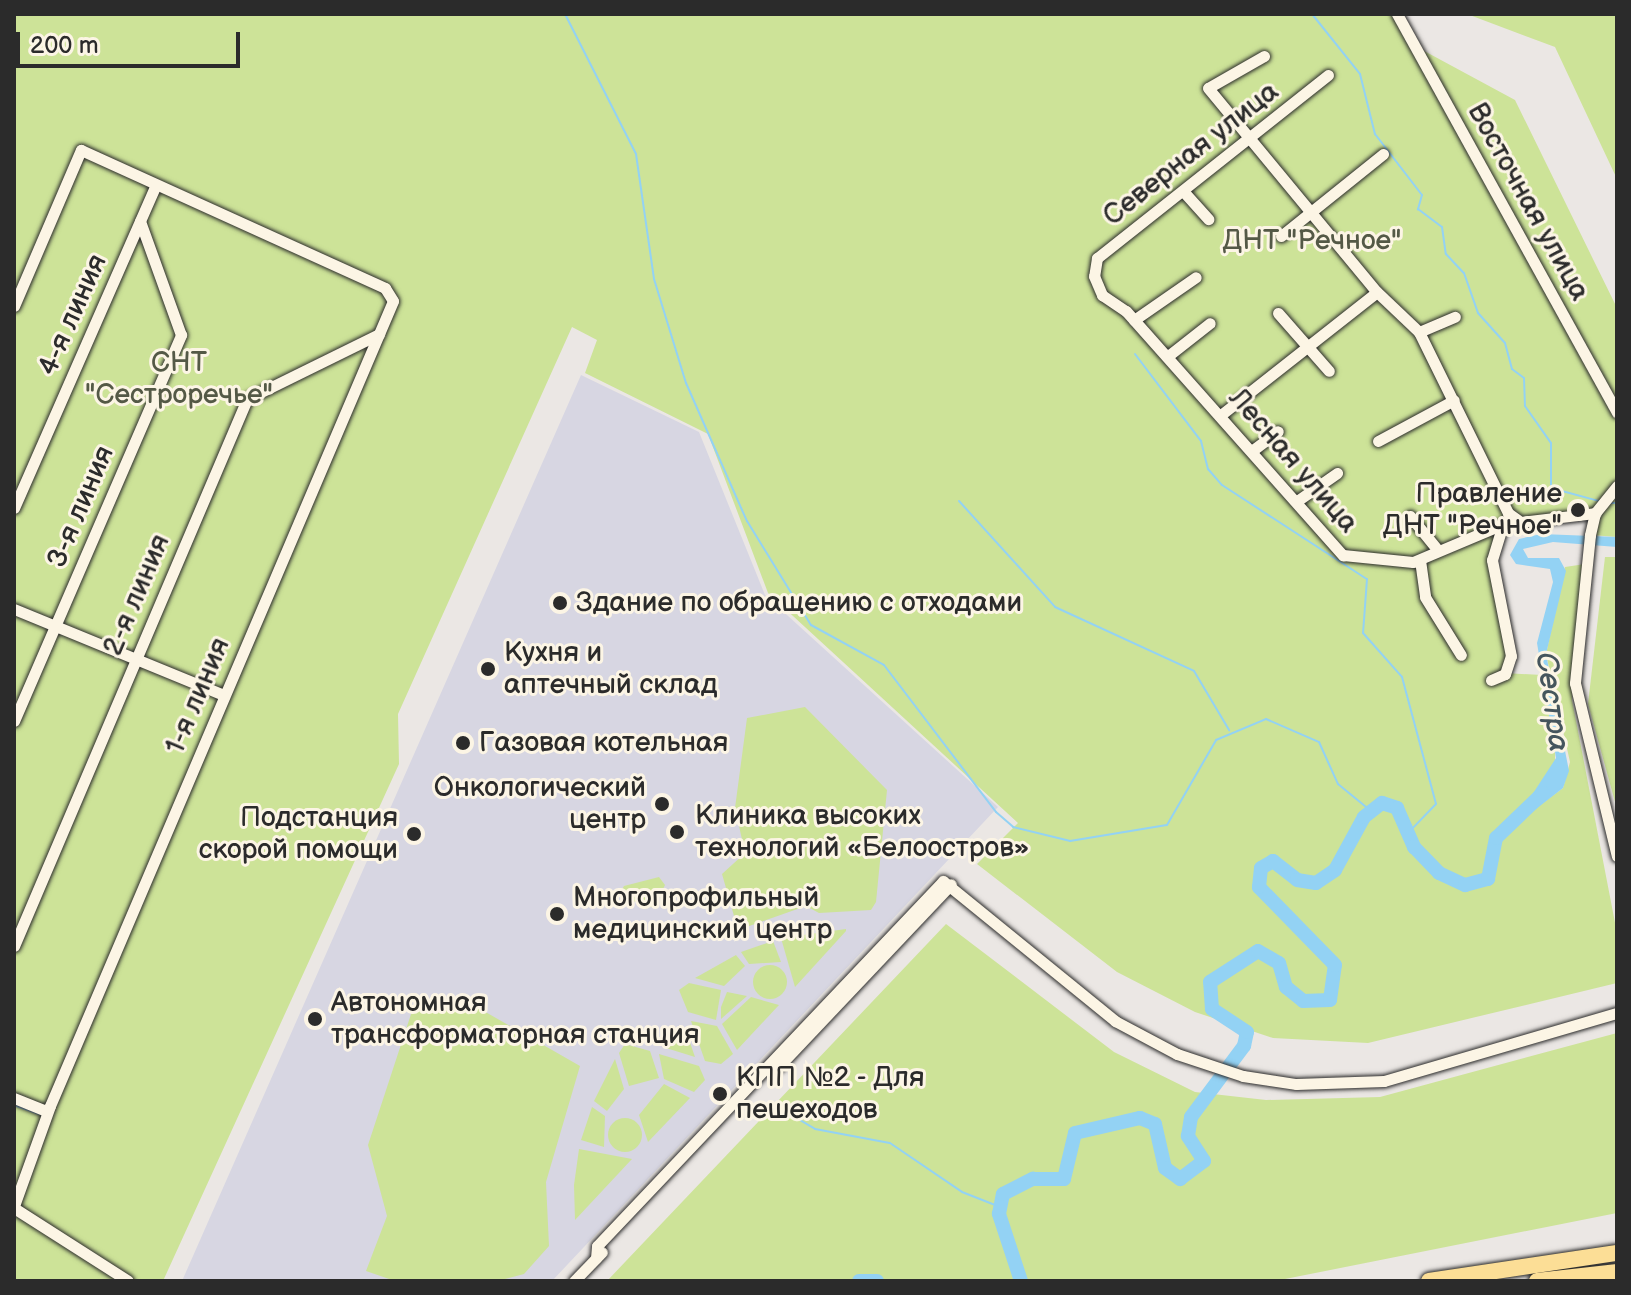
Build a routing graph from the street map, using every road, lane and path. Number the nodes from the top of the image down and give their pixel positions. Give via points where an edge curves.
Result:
1 (1397, 14) edge
2 (1264, 56) dead end
3 (1328, 75) dead end
4 (1249, 139) junction
5 (1383, 154) dead end
6 (156, 185) junction
7 (1183, 191) junction
8 (1311, 213) junction
9 (1208, 219) dead end
10 (140, 221) junction
11 (1281, 236) dead end
12 (1094, 276) joint
13 (1196, 277) dead end
14 (1377, 292) junction
15 (14, 306) edge
16 (1278, 313) dead end
17 (1455, 317) dead end
18 (1134, 320) junction
19 (1210, 323) dead end
20 (1419, 332) junction
21 (379, 334) junction
22 (1307, 347) junction
23 (1168, 356) junction
24 (1329, 371) dead end
25 (1454, 400) junction
26 (1617, 412) edge
27 (1222, 414) junction
28 (1278, 431) dead end
29 (1378, 441) dead end
30 (1253, 450) junction
31 (1337, 473) dead end
32 (1617, 486) edge
33 (1297, 501) junction
34 (1602, 505) junction
35 (14, 508) edge
36 (1410, 516) dead end
37 (1518, 520) junction
38 (1503, 524) junction
39 (1436, 548) junction
40 (1420, 560) junction
41 (14, 609) edge
42 (56, 627) junction
43 (1461, 655) dead end
44 (136, 660) junction
45 (1491, 680) dead end
46 (224, 695) junction
47 (14, 721) edge
48 (1617, 856) edge
49 (14, 946) edge
50 (1617, 1013) edge
51 (14, 1098) edge
52 (47, 1111) junction
53 (14, 1207) edge
54 (1617, 1253) edge
55 (1617, 1272) edge
56 (128, 1281) edge
57 (574, 1281) edge
58 (1429, 1281) edge
59 (1537, 1281) edge

1 - 26 street, Восточная улица
2 - 4 street via 1208,84
3 - 4 street, Северная улица
4 - 7 street, Северная улица
4 - 8 street
5 - 8 street
6 - 10 street, 4-я линия
6 - 15 street via 81,150
6 - 21 street, 1-я линия via 385,288 393,301
7 - 9 street
7 - 12 street, Северная улица via 1097,258
8 - 11 street
8 - 14 street
10 - 35 street, 4-я линия
10 - 42 street, 3-я линия via 181,335
12 - 18 street, Лесная улица via 1102,295
13 - 18 street
14 - 20 street
14 - 22 street
16 - 22 street
17 - 20 street
18 - 23 street, Лесная улица
19 - 23 street
20 - 25 street
21 - 44 street, 2-я линия via 247,399
21 - 46 street, 1-я линия
22 - 24 street
22 - 27 street
23 - 27 street, Лесная улица
25 - 29 street
25 - 37 street via 1508,513
27 - 30 street, Лесная улица
28 - 30 street
30 - 33 street, Лесная улица
31 - 33 street
32 - 34 street
33 - 40 street, Лесная улица via 1343,555
34 - 37 street
34 - 48 street via 1589,539 1576,706
36 - 39 street
37 - 38 street
38 - 39 street
38 - 45 street via 1492,560 1511,656 1505,674
39 - 40 street
40 - 43 street via 1425,597
41 - 42 street
42 - 44 street
42 - 47 street, 3-я линия
44 - 46 street
44 - 49 street, 2-я линия
46 - 52 street, 1-я линия
50 - 57 street via 1384,1081 1296,1084 1243,1076 1212,1068 1115,1021 943,881 597,1246 596,1258
51 - 52 street
52 - 53 street, 1-я линия
53 - 56 street
54 - 58 highway
55 - 59 highway

